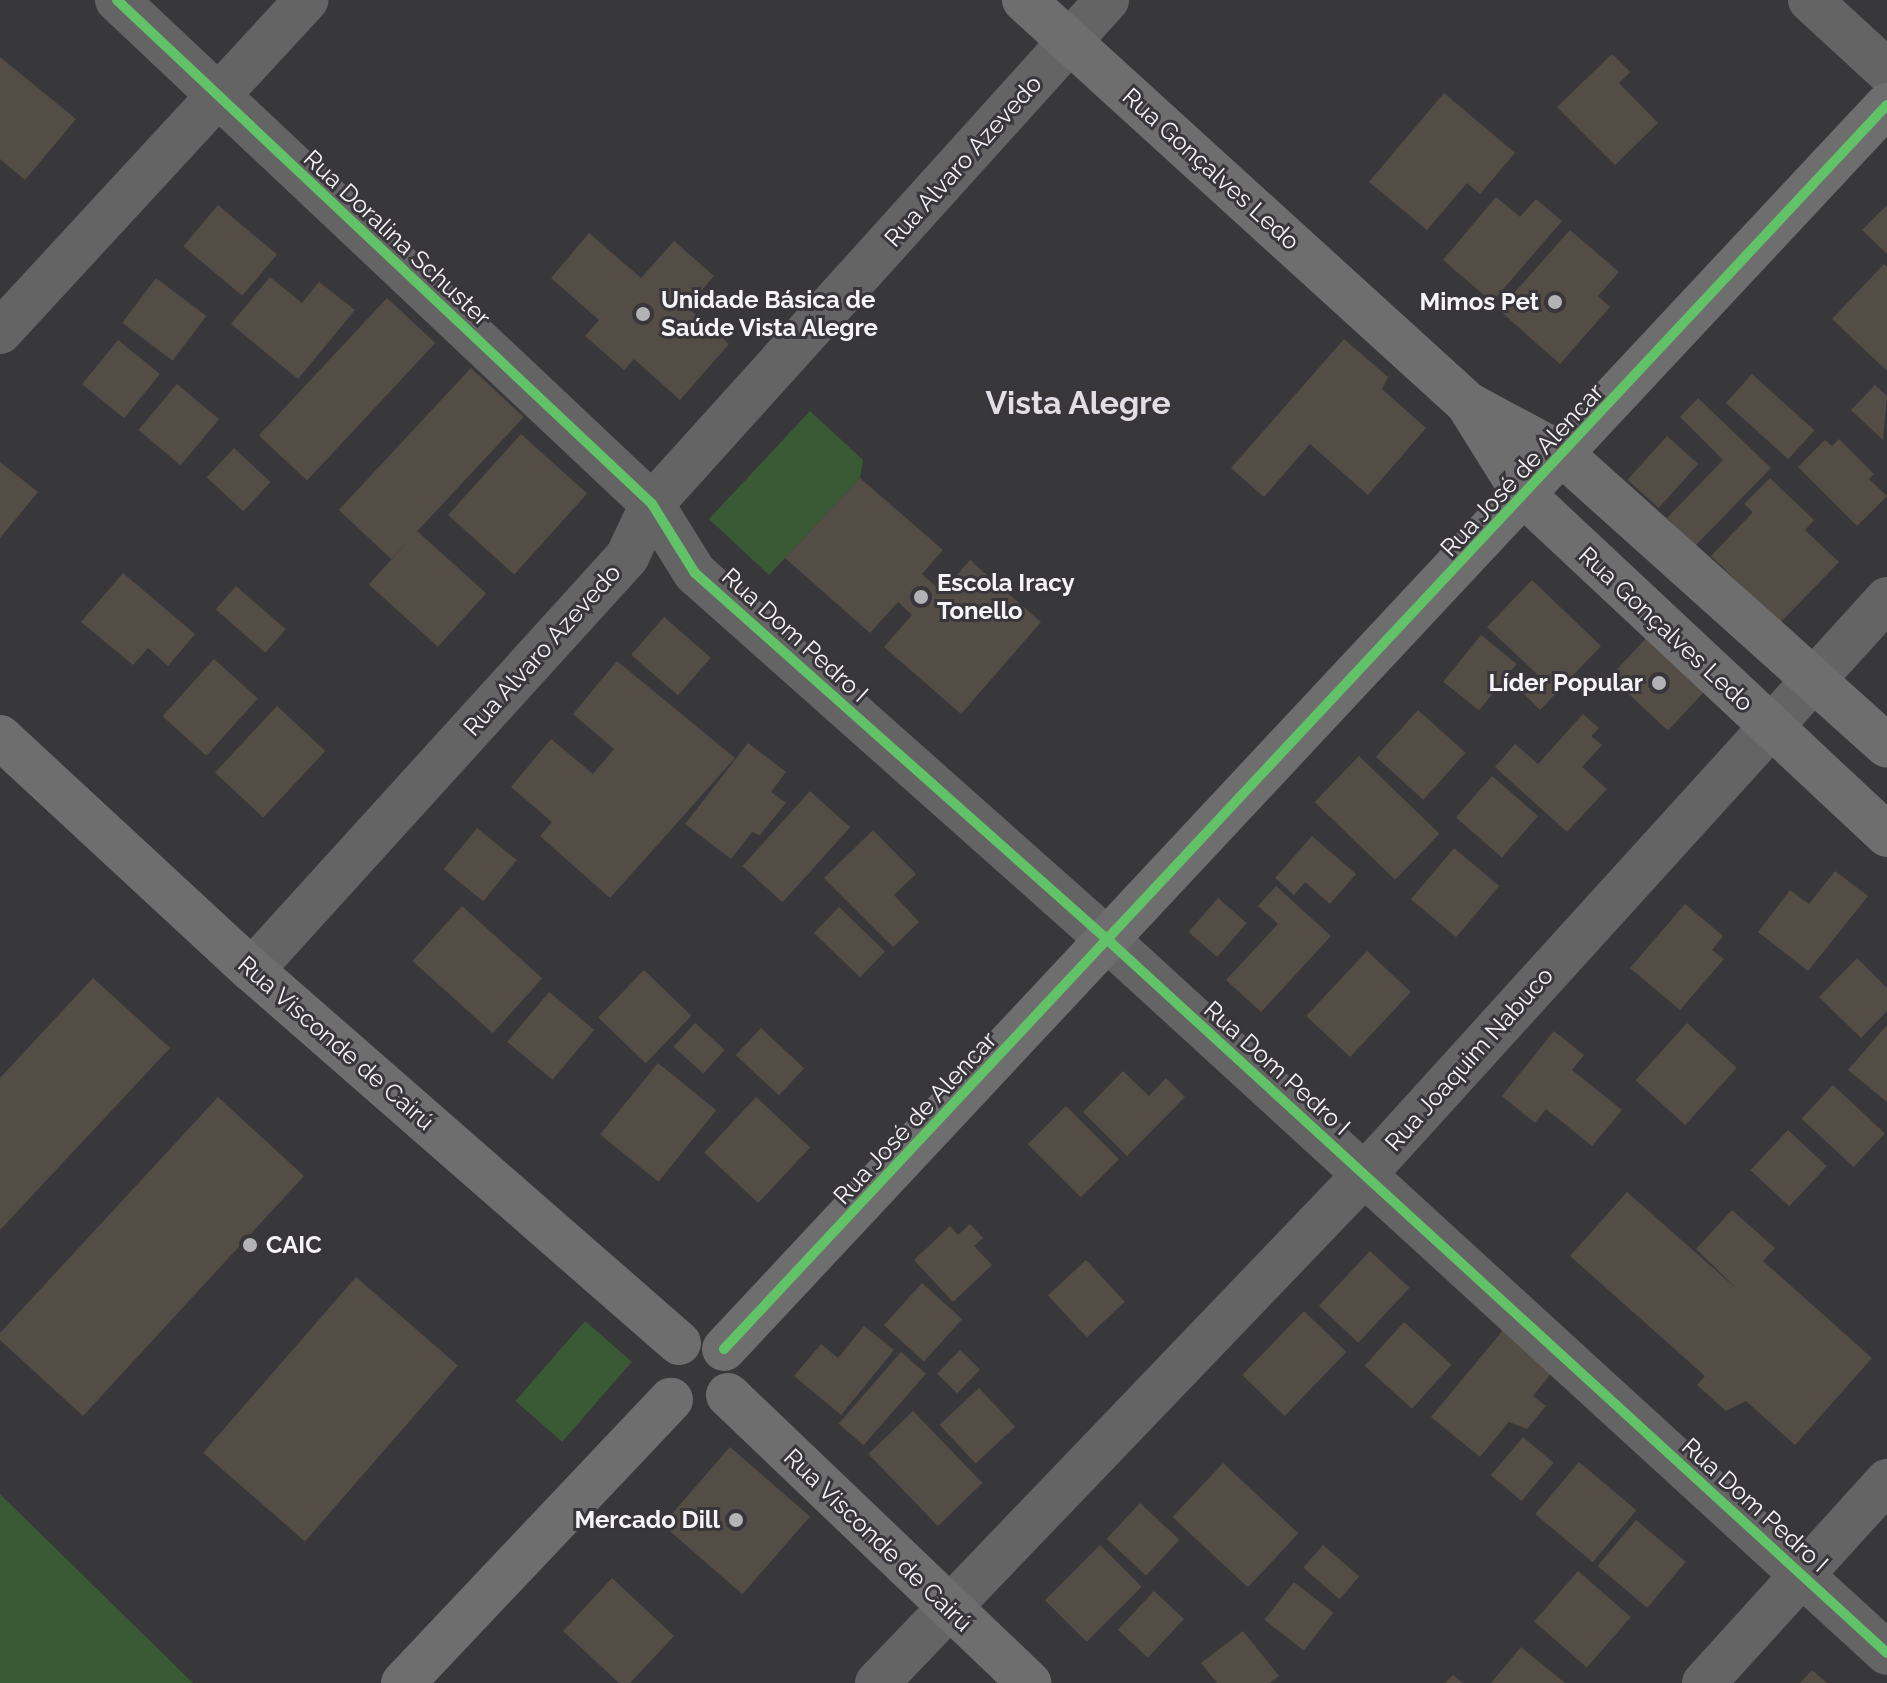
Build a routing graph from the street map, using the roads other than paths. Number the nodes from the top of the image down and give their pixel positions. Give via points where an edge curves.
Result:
1 (117, 0) edge
2 (306, 0) edge
3 (1024, 0) edge
4 (1107, 0) edge
5 (1810, 0) edge
6 (1071, 42) junction
7 (1887, 71) edge
8 (216, 95) junction
9 (1887, 105) edge
10 (0, 332) edge
11 (1468, 404) junction
12 (1563, 455) junction
13 (1525, 496) junction
14 (652, 504) junction
15 (1887, 599) edge
16 (1813, 680) junction
17 (1770, 726) junction
18 (0, 737) edge
19 (1887, 746) edge
20 (1887, 835) edge
21 (1110, 942) junction
22 (252, 970) junction
23 (1364, 1175) junction
24 (679, 1343) junction
25 (724, 1349) junction
26 (728, 1395) junction
27 (671, 1400) junction
28 (1887, 1481) edge
29 (1802, 1575) junction
30 (948, 1609) junction
31 (1887, 1653) edge
32 (403, 1683) edge
33 (877, 1683) edge
34 (1029, 1683) edge
35 (1704, 1683) edge

1 - 8 street, Rua Doralina Schuster
2 - 8 street
3 - 6 street, Rua Gonçalves Ledo
4 - 6 street, Rua Alvaro Azevedo
5 - 7 street
6 - 11 street, Rua Gonçalves Ledo
6 - 14 street, Rua Alvaro Azevedo
8 - 10 street
8 - 14 street, Rua Doralina Schuster
9 - 12 street, Rua José de Alencar
11 - 12 street, Rua Gonçalves Ledo
11 - 13 street, Rua Gonçalves Ledo
12 - 13 street, Rua José de Alencar
12 - 16 street, Rua Gonçalves Ledo
13 - 17 street, Rua Gonçalves Ledo
13 - 21 street, Rua José de Alencar
14 - 21 street, Rua Dom Pedro I via 695,573
14 - 22 street, Rua Alvaro Azevedo via 627,557
15 - 16 street, Rua Joaquim Nabuco
16 - 17 street, Rua Joaquim Nabuco
16 - 19 street, Rua Gonçalves Ledo
17 - 20 street, Rua Gonçalves Ledo
17 - 23 street, Rua Joaquim Nabuco
18 - 22 street, Rua Visconde de Cairú
21 - 23 street, Rua Dom Pedro I
21 - 25 street, Rua José de Alencar
22 - 24 street, Rua Visconde de Cairú
23 - 29 street, Rua Dom Pedro I
23 - 30 street, Rua Joaquim Nabuco
24 - 25 street via 694,1338
24 - 27 street via 661,1370
25 - 26 street via 734,1380
26 - 27 street via 701,1411
26 - 30 street, Rua Visconde de Cairú
27 - 32 street
28 - 29 street
29 - 31 street, Rua Dom Pedro I
29 - 35 street
30 - 33 street, Rua Joaquim Nabuco
30 - 34 street, Rua Visconde de Cairú

